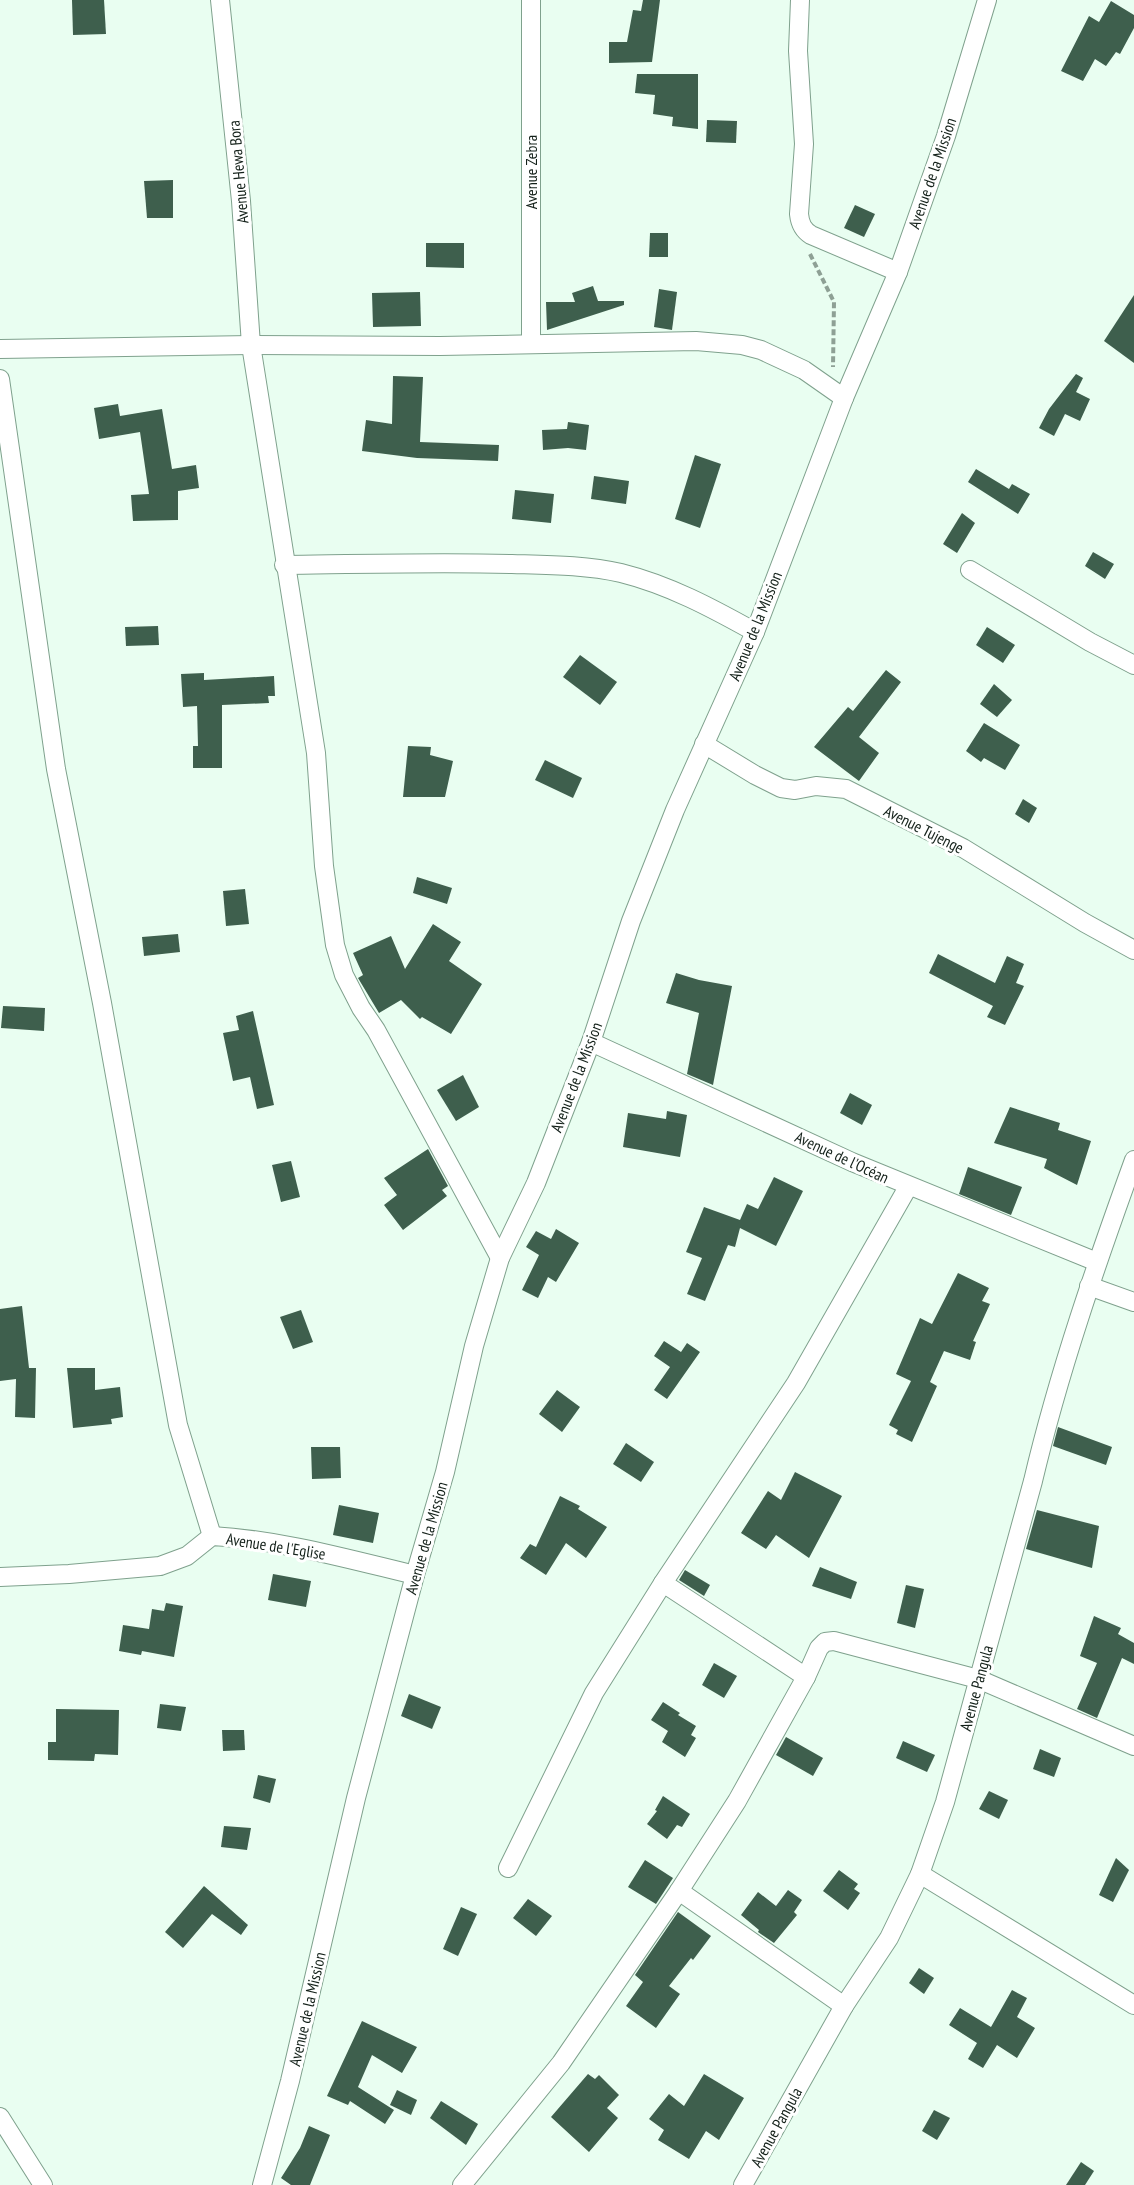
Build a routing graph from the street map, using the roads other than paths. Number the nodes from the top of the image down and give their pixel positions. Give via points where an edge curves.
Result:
1 (220, 0) edge
2 (531, 0) edge
3 (800, 0) edge
4 (987, 0) edge
5 (898, 272) junction
6 (531, 344) junction
7 (250, 345) junction
8 (0, 349) edge
9 (0, 379) edge
10 (844, 398) junction
11 (284, 565) junction
12 (970, 570) dead end
13 (755, 632) junction
14 (1134, 665) edge
15 (704, 744) junction
16 (1134, 950) edge
17 (591, 1042) junction
18 (1134, 1160) edge
19 (908, 1186) junction
20 (500, 1258) junction
21 (1097, 1262) junction
22 (1089, 1286) junction
23 (1134, 1302) edge
24 (212, 1536) junction
25 (415, 1575) junction
26 (0, 1577) edge
27 (663, 1583) junction
28 (806, 1677) junction
29 (978, 1679) junction
30 (1134, 1746) edge
31 (508, 1868) dead end
32 (920, 1874) junction
33 (679, 1891) junction
34 (1134, 2005) edge
35 (844, 2006) junction
36 (0, 2116) edge
37 (43, 2185) edge
38 (262, 2185) edge
39 (462, 2185) edge
40 (743, 2185) edge

1 - 7 street, Avenue Hewa Bora via 241,201
2 - 6 street, Avenue Zebra
3 - 5 street via 798,51 804,144 799,214 803,228 812,236
4 - 5 street, Avenue de la Mission via 946,136
5 - 10 street, Avenue de la Mission
6 - 7 street
6 - 10 street via 667,340 742,345 804,370
7 - 8 street
7 - 11 street, Avenue Hewa Bora
9 - 24 street via 56,769 176,1414
10 - 13 street, Avenue de la Mission
11 - 13 street via 467,562 568,566 620,573 656,583 709,606
11 - 20 street, Avenue Hewa Bora via 316,753 324,866 344,975
12 - 14 street
13 - 15 street, Avenue de la Mission
15 - 16 street, Avenue Tujenge via 781,788 833,786 858,795 963,849
15 - 17 street, Avenue de la Mission via 631,921
17 - 19 street, Avenue de l'Océan
17 - 20 street, Avenue de la Mission via 536,1183
18 - 21 street, Avenue Pangula
19 - 21 street, Avenue de l'Océan
19 - 27 street via 796,1383
20 - 25 street, Avenue de la Mission
21 - 22 street, Avenue Pangula
22 - 23 street
22 - 29 street, Avenue Pangula
24 - 25 street, Avenue de l'Eglise via 249,1538
24 - 26 street, Avenue de l'Eglise via 187,1556 160,1566
25 - 38 street, Avenue de la Mission
27 - 28 street
27 - 31 street via 594,1693
28 - 29 street via 822,1644 829,1640
28 - 33 street via 736,1801
29 - 30 street
29 - 32 street, Avenue Pangula via 945,1802
32 - 34 street
32 - 35 street, Avenue Pangula via 889,1938
33 - 35 street
33 - 39 street via 561,2063
35 - 40 street, Avenue Pangula
36 - 37 street

